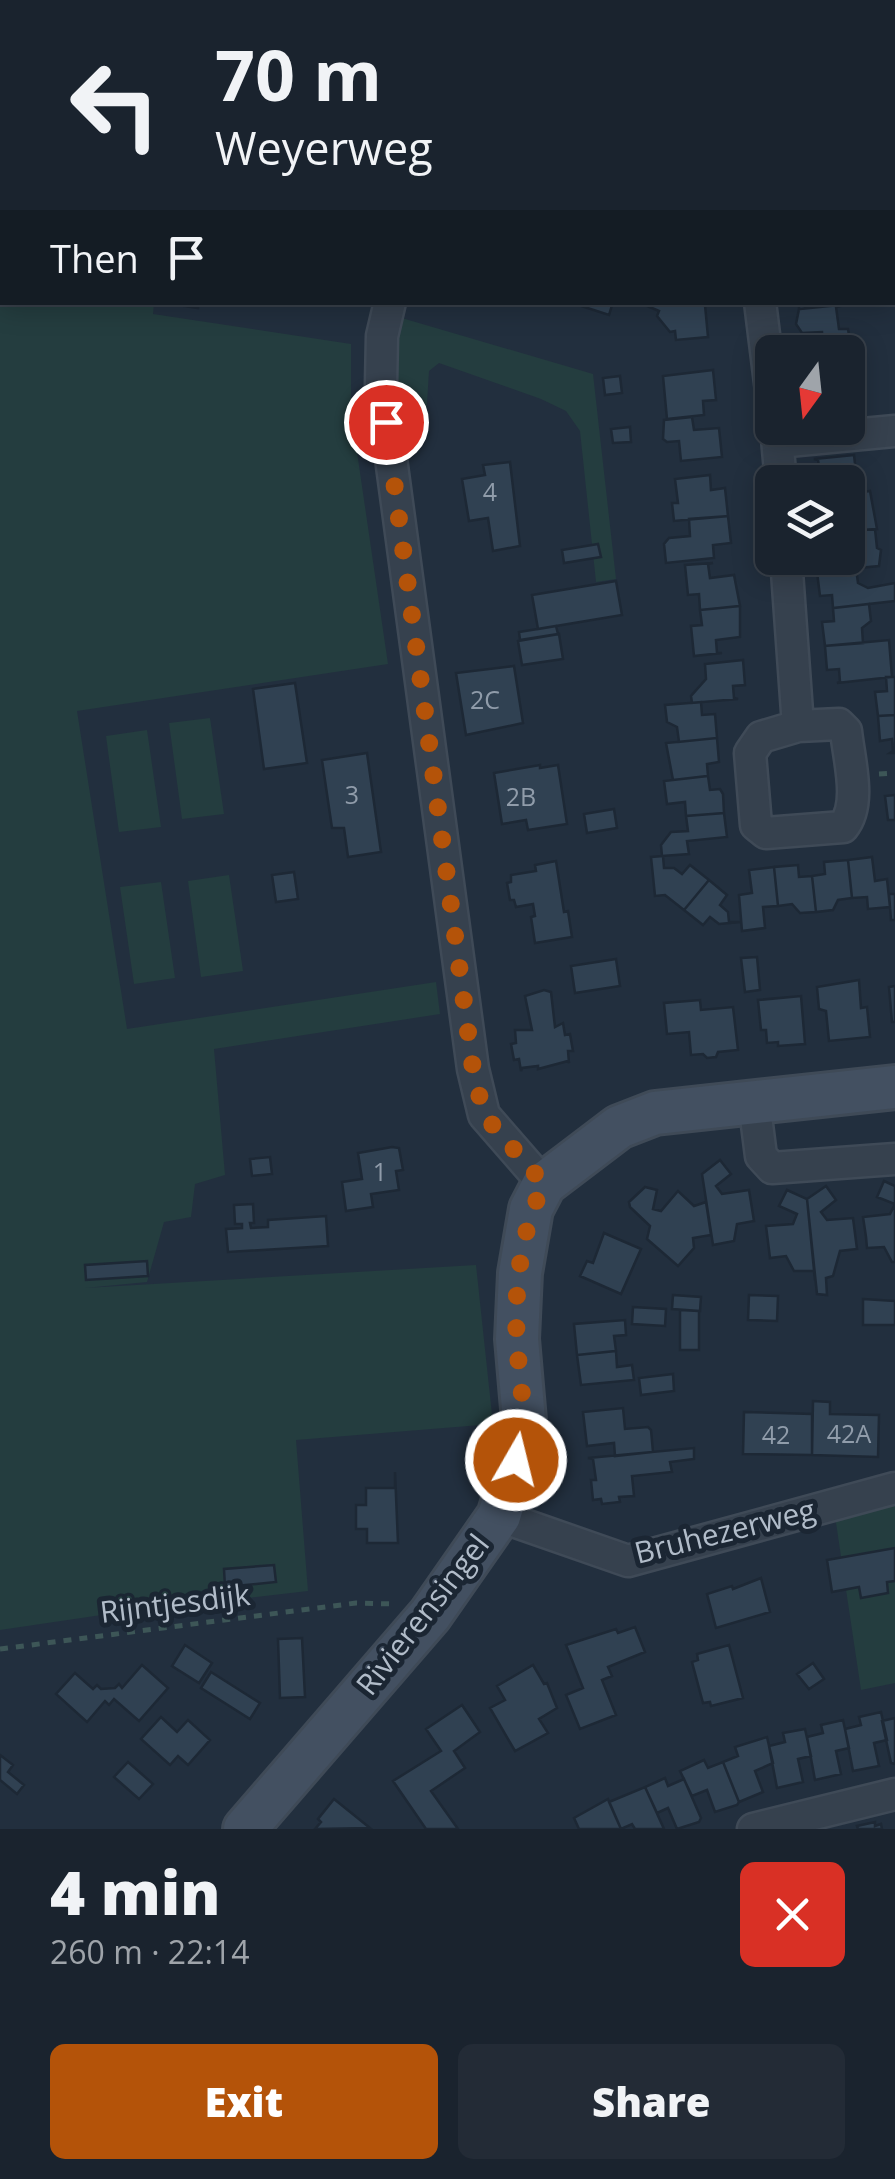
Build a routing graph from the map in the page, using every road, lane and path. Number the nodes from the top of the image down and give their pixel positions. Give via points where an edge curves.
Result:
1 (389, 305) edge
2 (760, 305) edge
3 (764, 335) edge
4 (895, 431) edge
5 (865, 432) edge
6 (787, 575) edge
7 (798, 726) dead end
8 (895, 1087) edge
9 (754, 1101) junction
10 (895, 1159) edge
11 (544, 1184) junction
12 (895, 1488) edge
13 (500, 1516) junction
14 (356, 1603) dead end
15 (0, 1650) edge
16 (895, 1794) edge
17 (245, 1829) edge
18 (753, 1829) edge

1 - 11 street via 381,384 473,1069 484,1115
2 - 3 street
4 - 5 street
6 - 7 street
8 - 9 street
9 - 10 street via 760,1156 772,1168
9 - 11 street via 655,1113 619,1127
11 - 13 street, Rivierensingel via 531,1209 520,1273 517,1339 525,1432
12 - 13 street, Bruhezerweg via 628,1560
13 - 17 street, Rivierensingel via 430,1614
14 - 15 path, Rijntjesdijk
16 - 18 street

